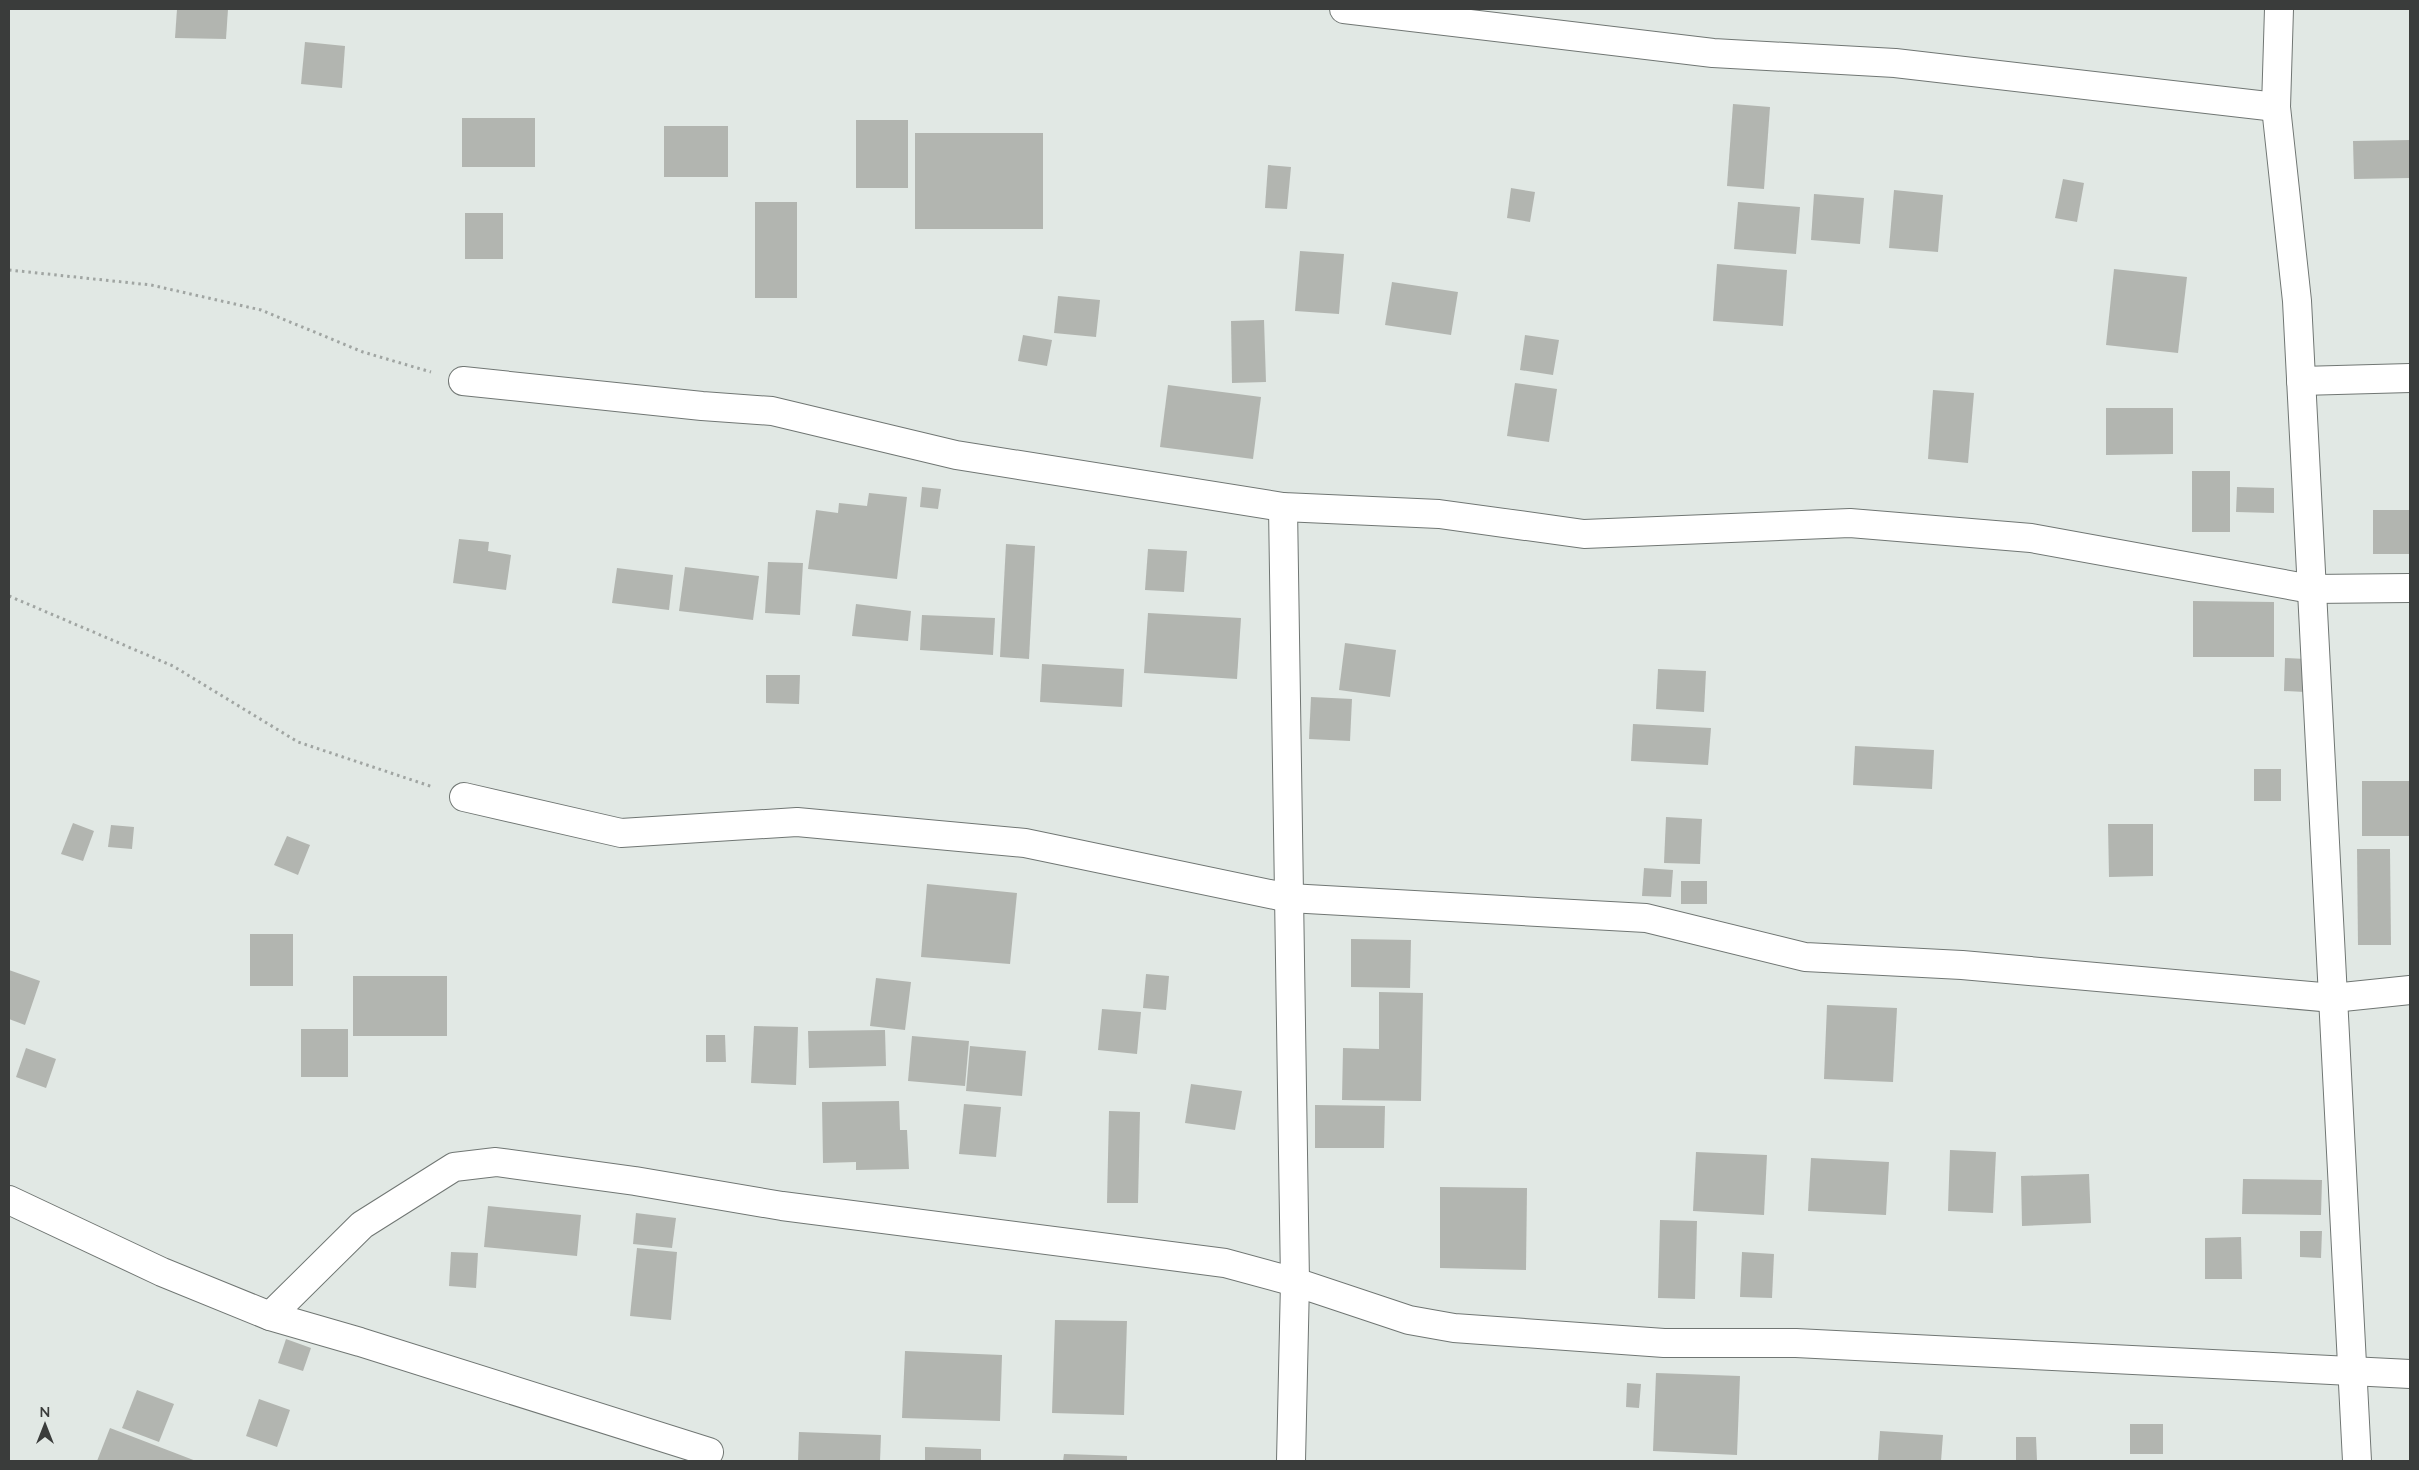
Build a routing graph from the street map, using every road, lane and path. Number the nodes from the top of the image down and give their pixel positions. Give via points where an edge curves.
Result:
1 (1344, 9) edge
2 (2279, 9) edge
3 (2276, 107) junction
4 (9, 270) edge
5 (2410, 378) edge
6 (463, 381) joint
7 (2301, 381) junction
8 (1283, 507) junction
9 (2410, 588) edge
10 (2311, 589) junction
11 (9, 596) edge
12 (464, 797) joint
13 (1289, 898) junction
14 (2410, 990) edge
15 (2333, 998) junction
16 (9, 1200) edge
17 (1295, 1282) junction
18 (270, 1316) junction
19 (2353, 1372) junction
20 (2410, 1374) edge
21 (709, 1452) dead end
22 (1291, 1461) edge
23 (2357, 1461) edge

1 - 3 street via 1713,53 1895,63
2 - 3 street
3 - 7 street via 2297,301
4 - 6 path via 151,285 261,310 364,352
5 - 7 street
6 - 8 street via 772,411 956,455
7 - 10 street
8 - 10 street via 1439,514 1584,534 1860,523 2031,538
8 - 13 street
9 - 10 street
10 - 15 street
11 - 12 path via 173,666 298,742
12 - 13 street via 621,832 797,822 1025,843
13 - 15 street via 1646,918 1805,957 1962,966
13 - 17 street
14 - 15 street
15 - 19 street
16 - 18 street via 162,1272
17 - 18 street via 1225,1263 782,1206 636,1181 496,1162 454,1167 362,1225
17 - 19 street via 1409,1320 1454,1328 1664,1342 1796,1342
17 - 22 street
18 - 21 street
19 - 20 street
19 - 23 street

